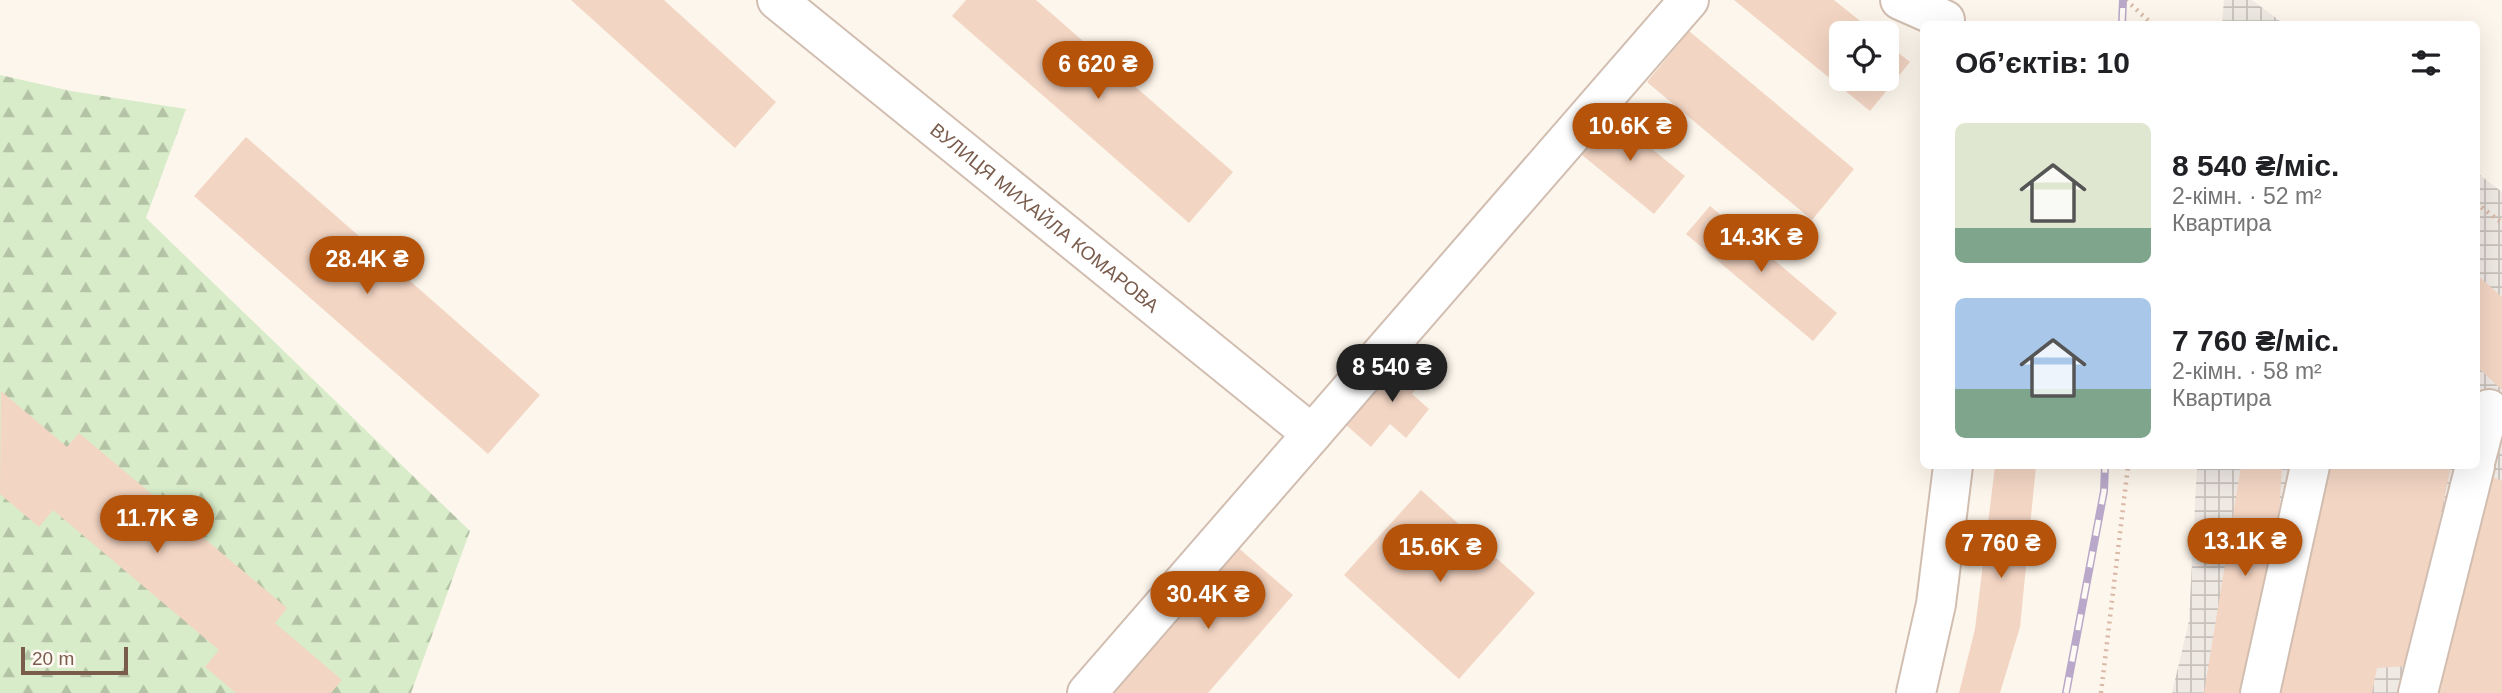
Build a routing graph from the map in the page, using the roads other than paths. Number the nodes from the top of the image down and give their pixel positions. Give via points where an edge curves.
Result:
1 (777, 0) edge
2 (1689, 0) edge
3 (1900, 0) edge
4 (1943, 15) edge
5 (2489, 409) edge
6 (1312, 434) junction
7 (2480, 444) edge
8 (1953, 469) edge
9 (2309, 469) edge
10 (2474, 469) edge
11 (1087, 693) edge
12 (1916, 693) edge
13 (2260, 693) edge
14 (2418, 693) edge

1 - 6 lane, ВУЛИЦЯ МИХАЙЛА КОМАРОВА
2 - 6 lane
3 - 4 lane
5 - 7 lane
6 - 11 lane
8 - 12 lane via 1936,604
9 - 13 lane
10 - 14 lane

